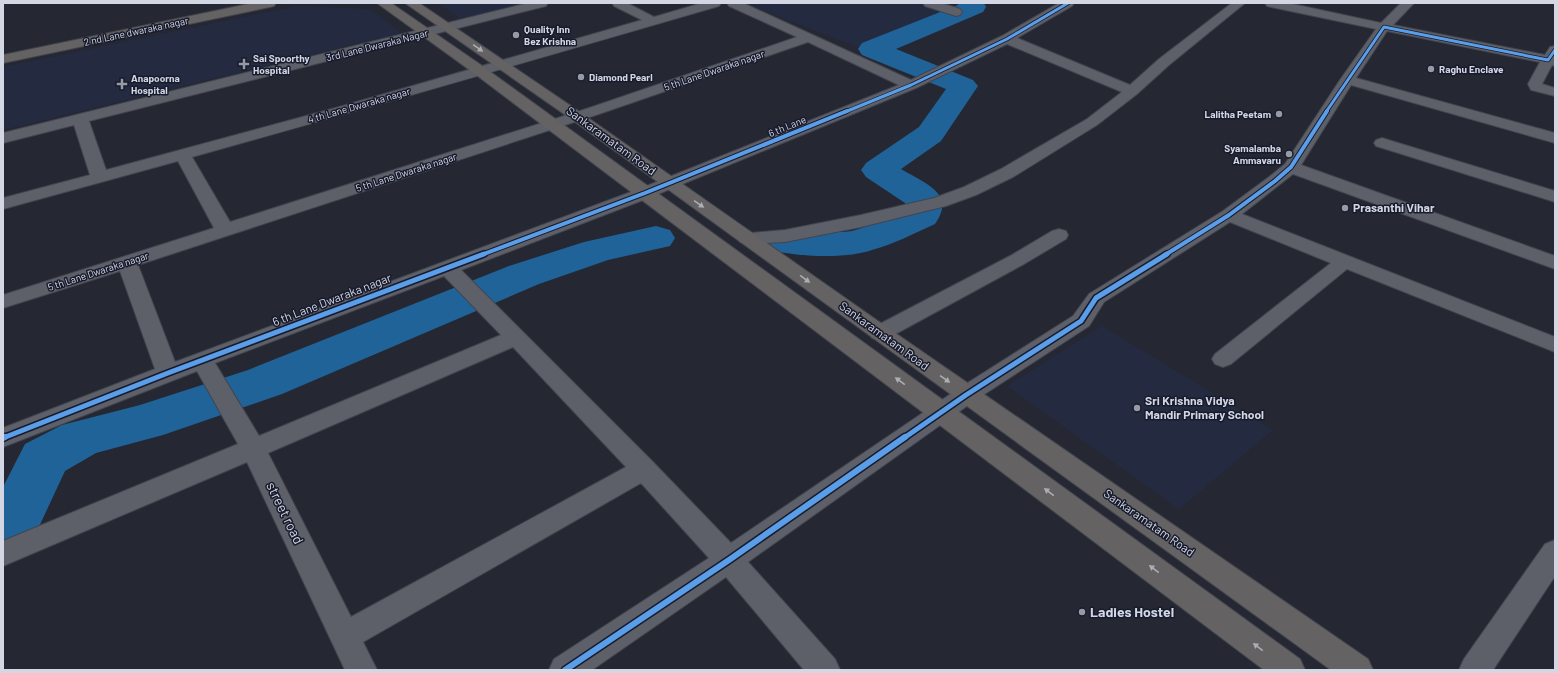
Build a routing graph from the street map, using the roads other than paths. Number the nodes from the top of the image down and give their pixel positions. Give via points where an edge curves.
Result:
1 (234, 3) edge
2 (270, 3) edge
3 (383, 3) edge
4 (411, 3) edge
5 (542, 3) edge
6 (618, 3) edge
7 (666, 3) edge
8 (714, 3) edge
9 (733, 3) edge
10 (929, 3) edge
11 (1068, 3) edge
12 (1239, 3) edge
13 (1271, 3) edge
14 (1408, 3) edge
15 (685, 12) junction
16 (956, 12) dead end
17 (653, 21) junction
18 (447, 27) junction
19 (1384, 27) junction
20 (425, 32) junction
21 (808, 38) junction
22 (1007, 39) junction
23 (3, 51) edge
24 (1553, 57) edge
25 (3, 59) edge
26 (502, 65) junction
27 (480, 71) junction
28 (1347, 80) junction
29 (911, 86) junction
30 (1132, 91) junction
31 (1555, 92) edge
32 (577, 116) junction
33 (80, 120) junction
34 (552, 125) junction
35 (3, 138) edge
36 (1555, 138) edge
37 (1382, 143) dead end
38 (183, 155) junction
39 (1291, 167) junction
40 (100, 178) junction
41 (670, 184) junction
42 (645, 193) junction
43 (1555, 197) edge
44 (3, 204) edge
45 (1229, 215) junction
46 (225, 230) junction
47 (1059, 235) dead end
48 (747, 238) junction
49 (1345, 261) junction
50 (127, 262) junction
51 (1555, 263) edge
52 (447, 267) junction
53 (3, 302) edge
54 (880, 333) junction
55 (515, 338) junction
56 (1555, 345) edge
57 (1223, 359) dead end
58 (202, 360) junction
59 (168, 373) junction
60 (966, 395) junction
61 (941, 412) junction
62 (3, 438) edge
63 (254, 449) junction
64 (644, 469) junction
65 (1555, 552) edge
66 (3, 554) edge
67 (729, 560) junction
68 (345, 636) junction
69 (361, 670) edge
70 (565, 670) edge
71 (824, 670) edge
72 (1289, 670) edge
73 (1357, 670) edge
74 (1475, 670) edge

1 - 23 main road, 2 nd Lane dwaraka nagar
2 - 25 main road, 2 nd Lane dwaraka nagar
3 - 20 main road, Sankaramatam Road
4 - 18 main road, Sankaramatam Road
5 - 18 street, 3rd Lane Dwaraka Nagar
6 - 17 street
7 - 15 street
8 - 15 street, 4 th Lane Dwaraka nagar
9 - 21 street
10 - 16 street
11 - 22 street, 6 th Lane
12 - 30 street via 1164,62
13 - 19 street
14 - 19 street
15 - 17 street, 4 th Lane Dwaraka nagar
17 - 26 street, 4 th Lane Dwaraka nagar
18 - 20 street, 3rd Lane Dwaraka Nagar
18 -> 26 main road, Sankaramatam Road
19 - 24 street
19 - 28 street
20 - 27 main road, Sankaramatam Road
20 - 33 street, 3rd Lane Dwaraka Nagar
21 - 29 street
21 - 32 street, 5 th Lane Dwaraka nagar
22 - 29 street, 6 th Lane
22 - 30 street
24 - 31 street via 1535,84 1536,87
26 - 27 street, 4 th Lane Dwaraka nagar
26 - 32 main road, Sankaramatam Road
27 - 34 main road, Sankaramatam Road
27 - 38 street, 4 th Lane Dwaraka nagar
28 - 36 street
28 - 39 street
29 - 41 street, 6 th Lane
30 - 48 street via 1092,122 1007,173 970,191 940,202 812,231 785,236
32 - 34 street, 5 th Lane Dwaraka nagar
32 - 41 main road, Sankaramatam Road
33 - 35 street, 3rd Lane Dwaraka Nagar
33 - 40 street
34 - 42 main road, Sankaramatam Road
34 - 46 street, 5 th Lane Dwaraka nagar
37 - 43 street
38 - 40 street, 4 th Lane Dwaraka nagar
38 - 46 street
39 - 45 street
39 - 51 street
40 - 44 street, 4 th Lane Dwaraka nagar
41 - 42 street, 6 th Lane Dwaraka nagar
41 -> 48 main road, Sankaramatam Road
42 - 52 street, 6 th Lane Dwaraka nagar
61 -> 42 main road, Sankaramatam Road
45 - 49 street
45 - 60 street via 1096,298 1081,320
46 - 50 street, 5 th Lane Dwaraka nagar
47 - 54 street
48 -> 54 main road, Sankaramatam Road
49 - 56 street
49 - 57 street
50 - 53 street, 5 th Lane Dwaraka nagar
50 - 59 street
52 - 55 street
52 - 58 street, 6 th Lane Dwaraka nagar
54 -> 60 main road, Sankaramatam Road
55 - 63 street
55 - 64 street
58 - 59 street, 6 th Lane Dwaraka nagar
58 - 63 street, street road
59 - 62 street, 6 th Lane Dwaraka nagar
60 - 61 street
60 - 73 main road, Sankaramatam Road
61 - 67 street
72 -> 61 main road, Sankaramatam Road
63 - 66 street
63 - 68 street, street road
64 - 67 street
64 - 68 street
65 - 74 street
67 - 70 street
67 - 71 street
68 - 69 street, street road

